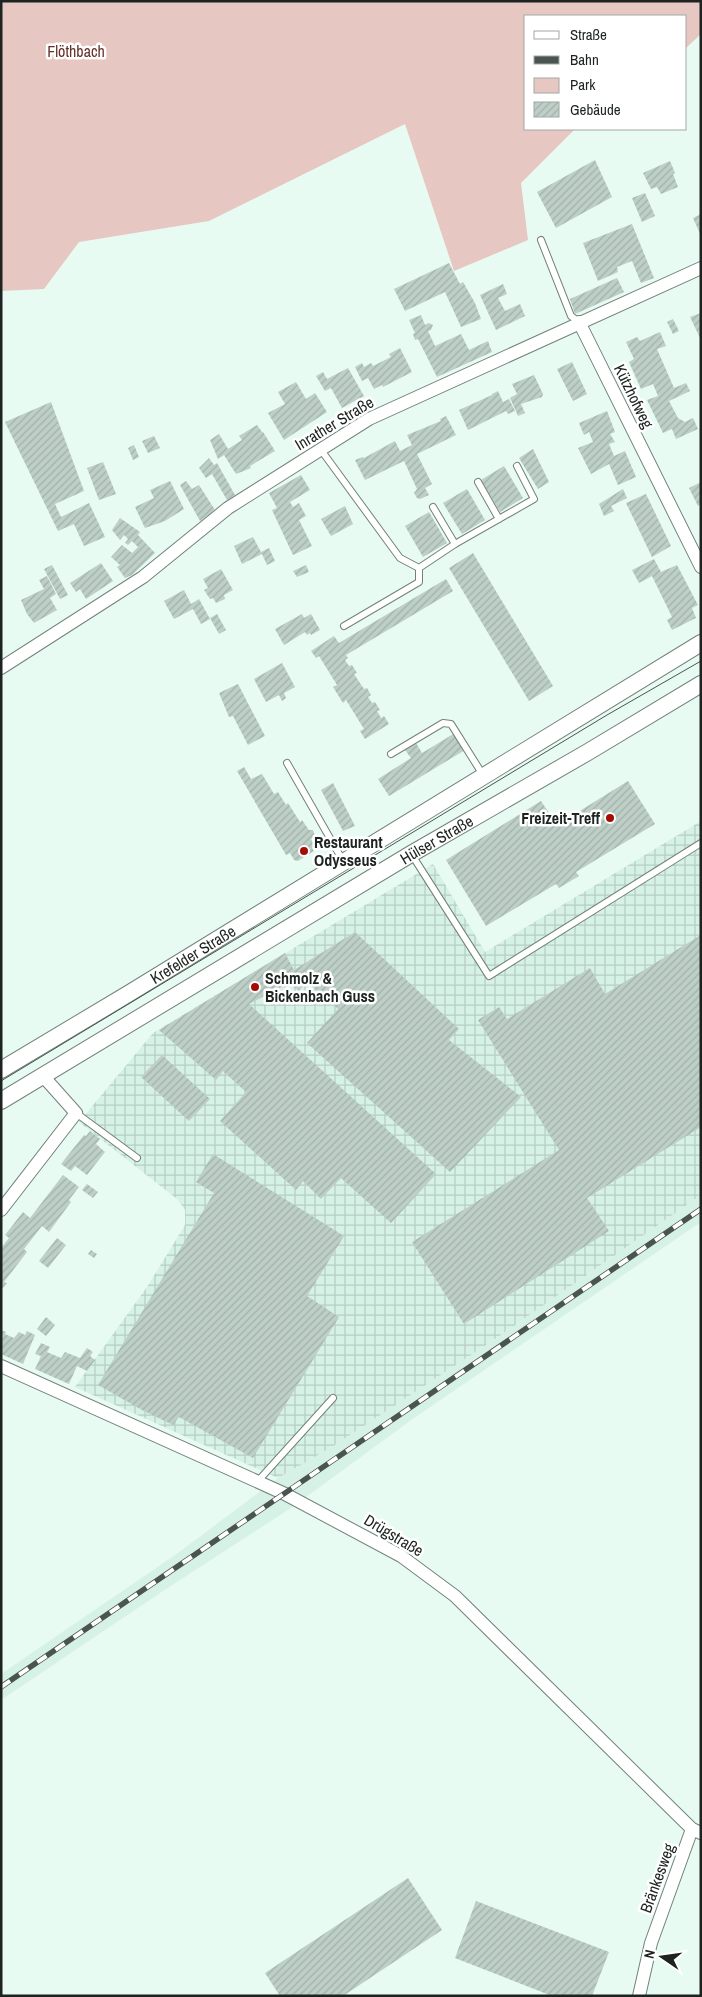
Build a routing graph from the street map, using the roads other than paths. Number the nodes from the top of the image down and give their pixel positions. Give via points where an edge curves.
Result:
1 (541, 240) dead end
2 (701, 268) edge
3 (579, 322) junction
4 (321, 450) junction
5 (517, 466) dead end
6 (478, 482) dead end
7 (433, 507) dead end
8 (499, 519) junction
9 (455, 544) junction
10 (701, 567) edge
11 (419, 568) junction
12 (344, 626) dead end
13 (701, 643) edge
14 (1, 668) edge
15 (701, 684) edge
16 (391, 754) dead end
17 (287, 763) dead end
18 (484, 776) junction
19 (384, 837) joint
20 (701, 844) edge
21 (411, 854) junction
22 (344, 862) junction
23 (1, 1070) edge
24 (43, 1076) junction
25 (1, 1101) edge
26 (76, 1114) junction
27 (138, 1158) dead end
28 (1, 1210) edge
29 (1, 1366) edge
30 (333, 1398) dead end
31 (258, 1481) junction
32 (697, 1831) edge
33 (639, 1996) edge

1 - 3 lane, Kützhofweg via 571,316
2 - 3 street, Inrather Straße
3 - 4 street, Inrather Straße via 369,419
3 - 10 street, Kützhofweg
4 - 11 lane via 400,558
4 - 14 street, Inrather Straße via 228,508 142,577
5 - 8 lane via 534,499
6 - 8 lane
7 - 9 lane
8 - 9 lane
9 - 11 lane
11 - 12 lane via 419,582
13 - 18 street, Hülser Straße
15 - 21 street, Hülser Straße
16 - 18 lane via 443,723 450,724
17 - 22 lane
18 - 19 street, Hülser Straße
19 - 22 street, Krefelder Straße
20 - 21 lane via 489,976
21 - 24 street, Hülser Straße
22 - 23 street, Krefelder Straße
24 - 25 street
24 - 26 street
26 - 27 lane
26 - 28 street
29 - 31 street, Drügstraße
30 - 31 lane
31 - 32 street, Drügstraße via 401,1556 455,1596
32 - 33 street, Bränkesweg via 650,1943

